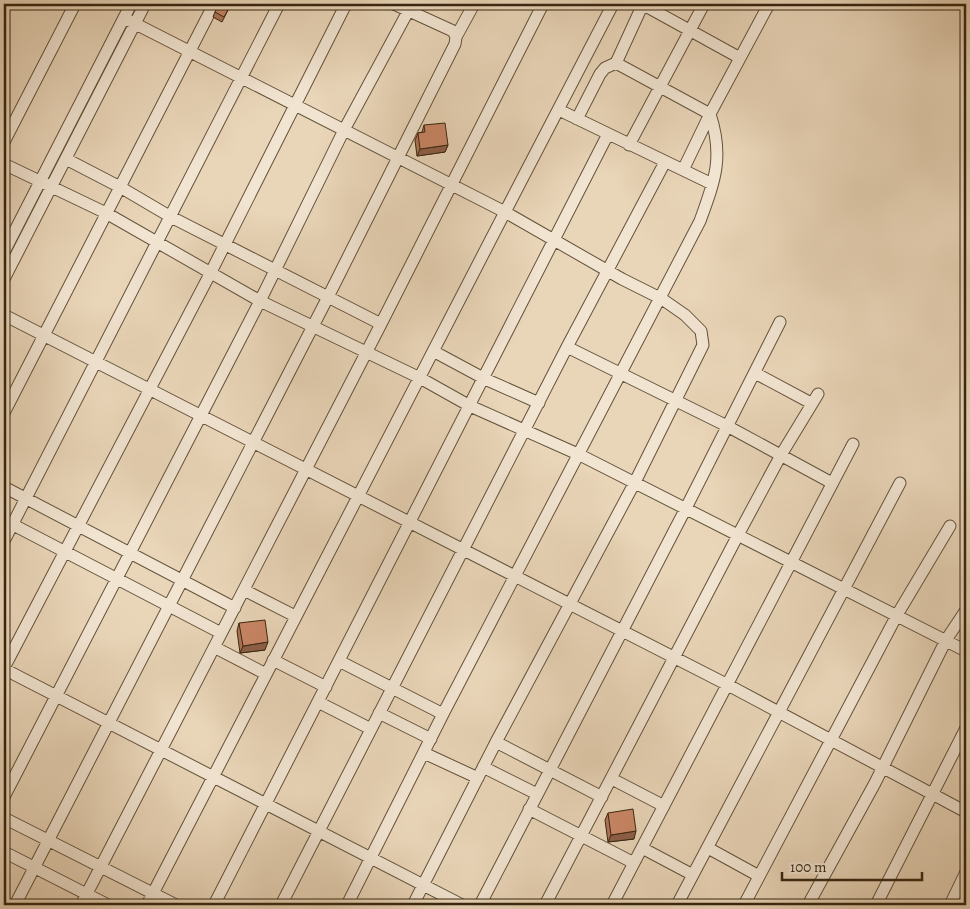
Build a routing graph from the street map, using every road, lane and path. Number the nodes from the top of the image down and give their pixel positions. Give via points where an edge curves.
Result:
1 (75, 4) edge
2 (131, 4) edge
3 (145, 4) edge
4 (214, 4) edge
5 (279, 4) edge
6 (346, 4) edge
7 (394, 4) edge
8 (474, 4) edge
9 (543, 4) edge
10 (613, 4) edge
11 (642, 4) edge
12 (704, 4) edge
13 (769, 4) edge
14 (410, 7) edge
15 (124, 18) junction
16 (135, 23) junction
17 (690, 31) junction
18 (456, 37) junction
19 (189, 51) junction
20 (740, 58) junction
21 (616, 63) junction
22 (242, 78) junction
23 (659, 86) junction
24 (296, 105) junction
25 (559, 110) junction
26 (710, 114) junction
27 (577, 119) junction
28 (344, 130) junction
29 (608, 134) junction
30 (4, 142) edge
31 (629, 145) junction
32 (398, 157) junction
33 (66, 159) junction
34 (665, 162) junction
35 (4, 164) edge
36 (683, 170) junction
37 (39, 182) junction
38 (452, 184) junction
39 (712, 184) junction
40 (120, 187) junction
41 (51, 188) junction
42 (505, 212) junction
43 (106, 213) junction
44 (171, 217) junction
45 (555, 241) junction
46 (158, 243) junction
47 (224, 244) junction
48 (4, 252) edge
49 (275, 271) junction
50 (607, 271) junction
51 (211, 272) junction
52 (4, 279) edge
53 (328, 297) junction
54 (662, 299) junction
55 (260, 301) junction
56 (4, 315) edge
57 (780, 322) dead end
58 (381, 324) junction
59 (312, 327) junction
60 (44, 334) junction
61 (567, 347) junction
62 (433, 350) junction
63 (366, 353) junction
64 (95, 361) junction
65 (754, 373) junction
66 (622, 374) junction
67 (420, 378) junction
68 (485, 379) junction
69 (149, 388) junction
70 (674, 401) junction
71 (539, 403) junction
72 (470, 406) junction
73 (4, 413) edge
74 (201, 415) junction
75 (727, 426) junction
76 (526, 430) junction
77 (253, 442) junction
78 (853, 444) dead end
79 (580, 455) junction
80 (781, 455) junction
81 (306, 470) junction
82 (635, 482) junction
83 (900, 482) dead end
84 (832, 483) junction
85 (4, 487) edge
86 (359, 497) junction
87 (26, 498) junction
88 (686, 508) junction
89 (410, 521) junction
90 (8, 523) edge
91 (77, 526) junction
92 (950, 526) dead end
93 (738, 535) junction
94 (4, 541) edge
95 (465, 550) junction
96 (64, 552) junction
97 (130, 553) junction
98 (792, 562) junction
99 (516, 577) junction
100 (116, 579) junction
101 (182, 580) junction
102 (843, 588) junction
103 (244, 590) junction
104 (570, 605) junction
105 (169, 606) junction
106 (235, 608) junction
107 (966, 610) edge
108 (897, 615) junction
109 (295, 616) junction
110 (621, 632) junction
111 (221, 633) junction
112 (946, 640) junction
113 (214, 647) junction
114 (966, 651) edge
115 (673, 658) junction
116 (273, 660) junction
117 (339, 661) junction
118 (4, 669) edge
119 (266, 674) junction
120 (728, 685) junction
121 (326, 687) junction
122 (392, 688) junction
123 (56, 696) junction
124 (318, 702) junction
125 (779, 712) junction
126 (379, 713) junction
127 (443, 714) junction
128 (109, 723) junction
129 (371, 728) junction
130 (966, 728) edge
131 (431, 739) junction
132 (831, 740) junction
133 (496, 742) junction
134 (162, 750) junction
135 (424, 753) junction
136 (483, 767) junction
137 (882, 768) junction
138 (550, 769) junction
139 (214, 776) junction
140 (478, 778) junction
141 (612, 779) junction
142 (537, 794) junction
143 (933, 794) junction
144 (4, 797) edge
145 (602, 797) junction
146 (267, 804) junction
147 (664, 806) junction
148 (529, 809) junction
149 (966, 812) edge
150 (4, 818) edge
151 (319, 831) junction
152 (582, 836) junction
153 (48, 841) junction
154 (642, 848) junction
155 (708, 848) junction
156 (4, 852) edge
157 (371, 858) junction
158 (634, 863) junction
159 (34, 868) junction
160 (101, 868) junction
161 (966, 872) edge
162 (693, 875) junction
163 (759, 876) junction
164 (424, 886) junction
165 (87, 894) junction
166 (153, 894) junction
167 (747, 904) edge
168 (15, 905) edge
169 (81, 905) edge
170 (108, 905) edge
171 (147, 905) edge
172 (176, 905) edge
173 (214, 905) edge
174 (281, 905) edge
175 (347, 905) edge
176 (414, 905) edge
177 (462, 905) edge
178 (480, 905) edge
179 (545, 905) edge
180 (612, 905) edge
181 (677, 905) edge
182 (808, 905) edge
183 (876, 905) edge
184 (950, 905) edge

1 - 30 street
2 - 15 street
3 - 16 street
4 - 19 street
5 - 22 street
6 - 24 street
7 - 14 street
8 - 18 street
9 - 38 street
10 - 25 street
11 - 17 street
11 - 21 street
12 - 17 street
13 - 20 street
14 - 18 street via 453,31
14 - 28 street
15 - 16 street
15 - 37 street
16 - 19 street
16 - 33 street
17 - 20 street
17 - 23 street
18 - 32 street
19 - 22 street
19 - 40 street
20 - 26 street
21 - 23 street
21 - 27 street via 600,74
22 - 24 street
22 - 44 street
23 - 26 street
23 - 31 street
24 - 28 street
24 - 47 street
25 - 27 street
25 - 42 street
26 - 36 street
26 - 39 street via 719,148
27 - 29 street
28 - 32 street
28 - 49 street
29 - 31 street
29 - 45 street
31 - 34 street
32 - 38 street
32 - 53 street
33 - 40 street
33 - 41 street
34 - 36 street
34 - 50 street
35 - 37 street
36 - 39 street
37 - 41 street
37 - 48 street
38 - 42 street
38 - 58 street
39 - 54 street via 700,221
40 - 43 street
40 - 44 street
41 - 43 street
41 - 52 street
42 - 45 street
42 - 62 street
43 - 46 street
43 - 60 street
44 - 46 street
44 - 47 street
45 - 50 street
45 - 68 street
46 - 51 street
46 - 64 street
47 - 49 street
47 - 51 street
49 - 53 street
49 - 55 street
50 - 54 street
50 - 61 street
51 - 55 street
51 - 69 street
53 - 58 street
53 - 59 street
54 - 66 street
54 - 70 street via 701,331 703,346
55 - 59 street
55 - 74 street
56 - 60 street
57 - 65 street
58 - 63 street
59 - 63 street
59 - 77 street
60 - 64 street
60 - 73 street
61 - 66 street
61 - 71 street
62 - 67 street
62 - 68 street
63 - 67 street
63 - 81 street
64 - 69 street
64 - 87 street
65 - 75 street
65 - 80 street via 815,399
66 - 70 street
66 - 79 street
67 - 72 street
67 - 86 street
68 - 71 street
68 - 72 street
69 - 74 street
69 - 91 street
70 - 75 street
70 - 82 street
71 - 76 street
72 - 76 street
72 - 89 street
74 - 77 street
74 - 97 street
75 - 80 street
75 - 88 street
76 - 79 street
76 - 95 street
77 - 81 street
77 - 101 street
78 - 84 street
79 - 82 street
79 - 99 street
80 - 84 street
80 - 93 street
81 - 86 street
81 - 103 street
82 - 88 street
82 - 104 street
83 - 102 street
84 - 98 street
85 - 87 street
86 - 89 street
86 - 109 street
87 - 90 street
87 - 91 street
88 - 93 street
88 - 110 street
89 - 95 street
89 - 117 street
90 - 94 street
90 - 96 street
91 - 96 street
91 - 97 street
92 - 108 street
93 - 98 street
93 - 115 street
95 - 99 street
95 - 122 street
96 - 100 street
96 - 118 street
97 - 100 street
97 - 101 street
98 - 102 street
98 - 120 street
99 - 104 street
99 - 127 street
100 - 105 street
100 - 123 street
101 - 105 street
101 - 106 street
102 - 108 street
102 - 125 street
103 - 106 street
103 - 109 street
104 - 110 street
104 - 133 street
105 - 111 street
105 - 128 street
106 - 111 street
107 - 112 street
108 - 112 street
108 - 132 street
109 - 116 street
110 - 115 street
110 - 138 street
111 - 113 street
112 - 114 street
112 - 137 street
113 - 119 street
113 - 134 street
115 - 120 street
115 - 141 street
116 - 119 street
116 - 121 street
117 - 121 street
117 - 122 street
118 - 123 street
119 - 139 street
120 - 125 street
120 - 147 street
121 - 124 street
122 - 126 street
122 - 127 street
123 - 128 street
123 - 144 street
124 - 129 street
124 - 146 street
125 - 132 street
125 - 155 street
126 - 129 street
126 - 131 street
127 - 131 street
128 - 134 street
128 - 153 street
129 - 151 street
130 - 143 street
131 - 135 street
132 - 137 street
132 - 163 street
133 - 136 street
133 - 138 street
134 - 139 street
134 - 160 street
135 - 140 street
135 - 157 street
136 - 140 street
136 - 142 street
137 - 143 street
137 - 182 street
138 - 142 street
138 - 145 street
139 - 146 street
139 - 166 street
140 - 164 street
141 - 145 street
141 - 147 street
142 - 148 street
143 - 149 street
143 - 183 street
145 - 152 street
146 - 151 street
146 - 173 street
147 - 154 street
148 - 152 street
148 - 178 street
150 - 153 street
151 - 157 street
151 - 174 street
152 - 158 street
152 - 179 street
153 - 159 street
153 - 160 street
154 - 158 street
154 - 162 street
155 - 162 street
155 - 163 street
156 - 159 street
157 - 164 street
157 - 175 street
158 - 180 street
159 - 165 street
159 - 168 street
160 - 165 street
160 - 166 street
161 - 184 street
162 - 181 street
163 - 167 street
164 - 176 street
164 - 177 street
165 - 169 street
165 - 170 street
166 - 171 street
166 - 172 street

